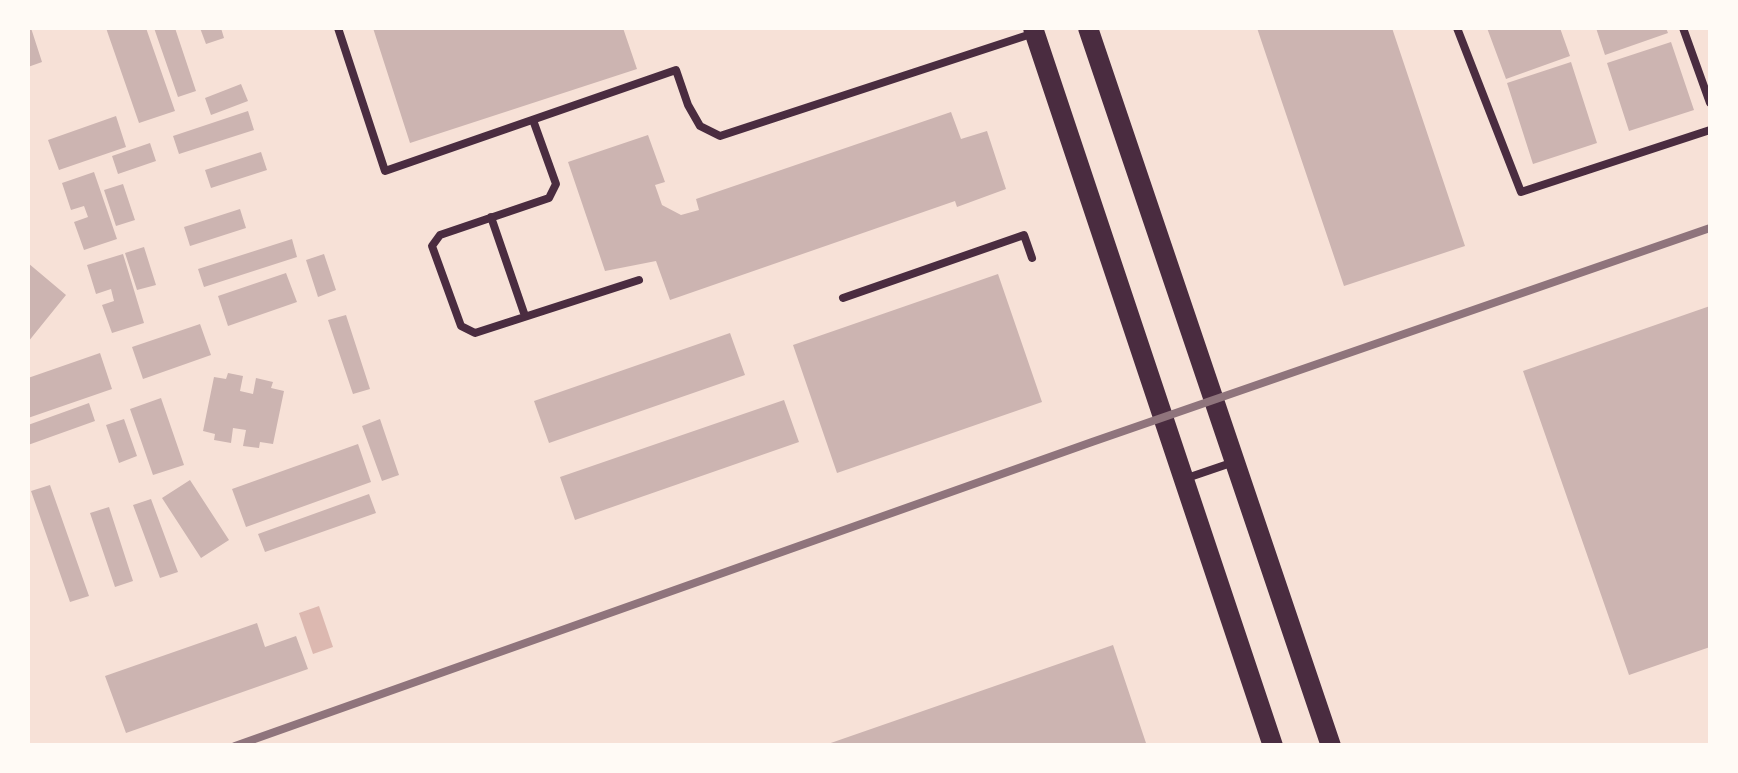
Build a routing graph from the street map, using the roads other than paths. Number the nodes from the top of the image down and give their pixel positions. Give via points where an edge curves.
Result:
1 (338, 28) edge
2 (1457, 28) edge
3 (1683, 28) edge
4 (1034, 30) edge
5 (1086, 31) edge
6 (1710, 103) edge
7 (532, 120) junction
8 (1710, 130) edge
9 (491, 218) junction
10 (1032, 258) dead end
11 (639, 280) dead end
12 (842, 298) dead end
13 (525, 316) junction
14 (1236, 462) junction
15 (1184, 479) junction
16 (1273, 746) edge
17 (1331, 746) edge

1 - 7 lane via 386,171
2 - 8 lane via 1521,192
3 - 6 lane
4 - 7 lane via 720,136 700,126 676,70
4 - 15 main road
5 - 14 main road
7 - 9 lane via 556,184 548,198
9 - 13 lane
9 - 13 lane via 440,235 432,246 461,326 475,333
10 - 12 lane via 1024,235
11 - 13 lane
14 - 15 lane
14 - 17 main road
15 - 16 main road

